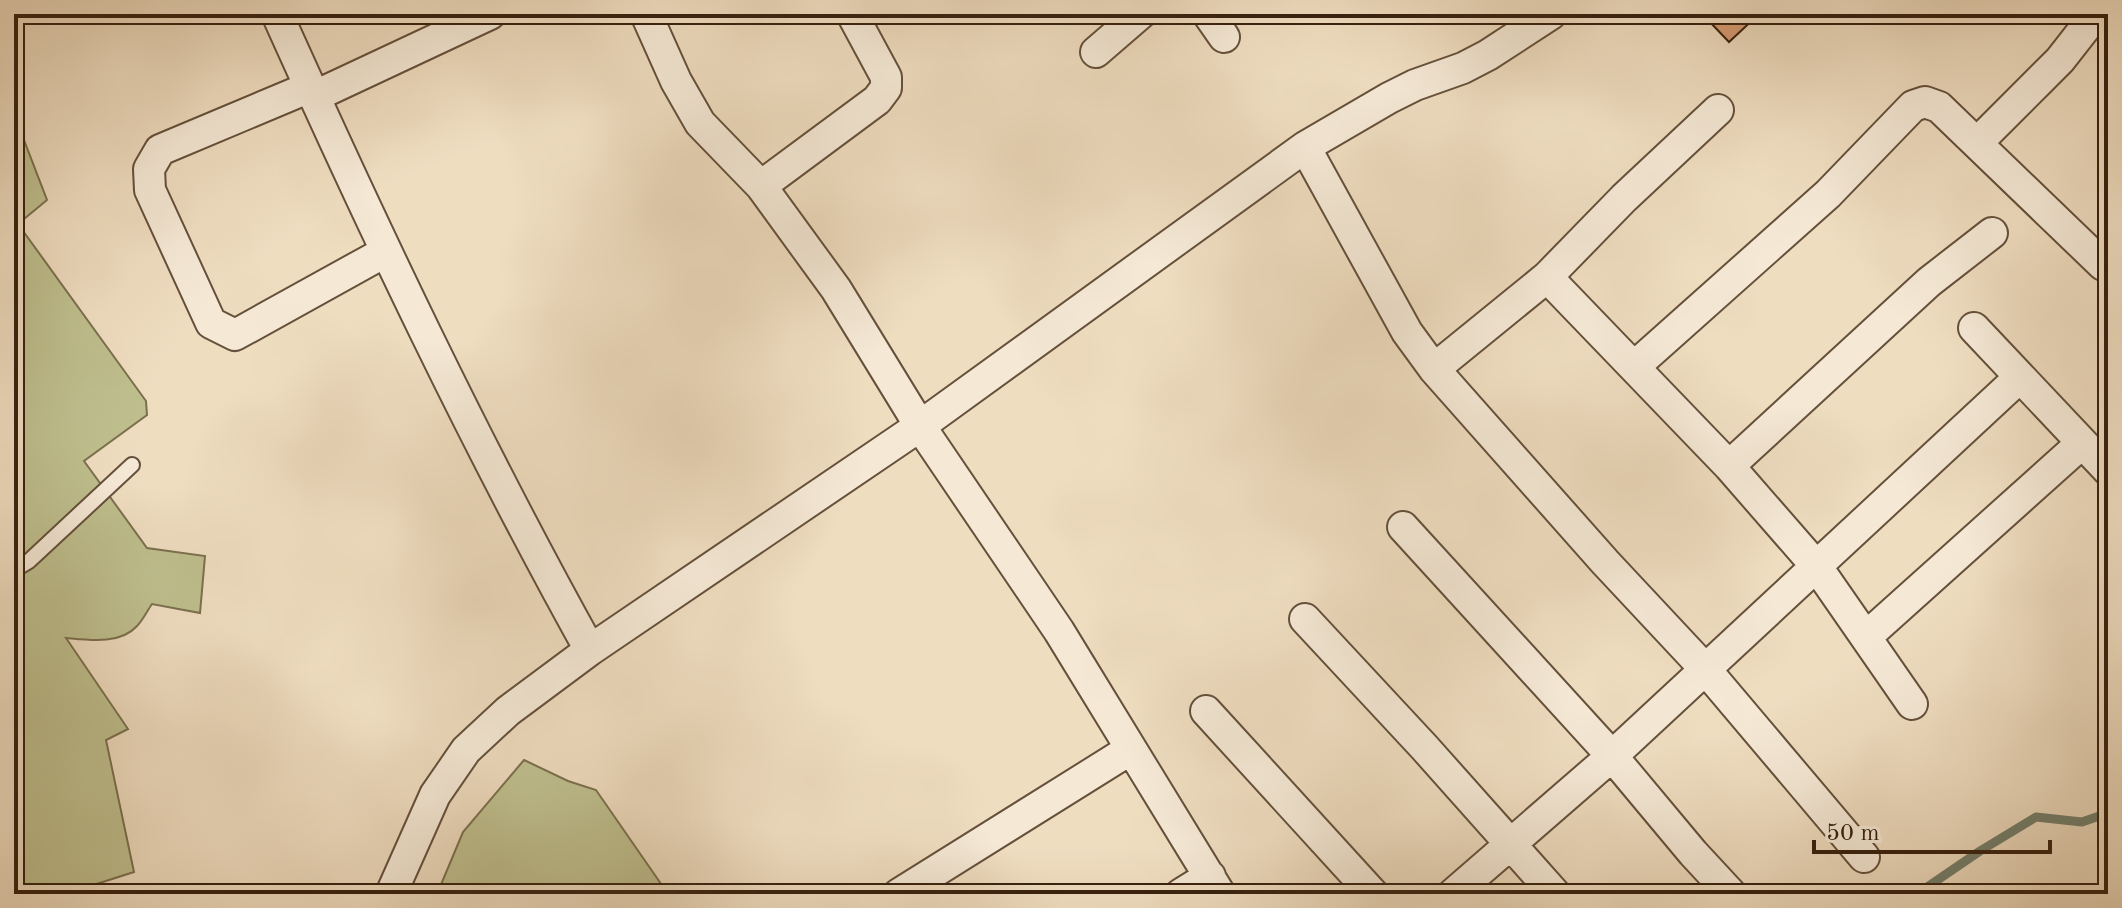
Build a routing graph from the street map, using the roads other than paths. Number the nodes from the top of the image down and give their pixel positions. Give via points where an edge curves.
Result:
1 (277, 14) edge
2 (490, 14) edge
3 (646, 14) edge
4 (852, 14) edge
5 (1140, 14) edge
6 (1551, 14) edge
7 (2096, 14) edge
8 (1096, 52) dead end
9 (312, 92) junction
10 (1718, 110) dead end
11 (1977, 143) junction
12 (1305, 147) junction
13 (761, 186) junction
14 (1992, 233) dead end
15 (385, 252) junction
16 (2103, 265) dead end
17 (1547, 277) junction
18 (1974, 328) dead end
19 (1634, 367) junction
20 (1434, 369) junction
21 (2020, 377) junction
22 (920, 426) junction
23 (2082, 443) junction
24 (132, 465) dead end
25 (1729, 466) junction
26 (2108, 470) edge
27 (1403, 527) dead end
28 (1817, 567) junction
29 (14, 570) edge
30 (1305, 619) dead end
31 (1867, 636) junction
32 (590, 650) junction
33 (1706, 670) junction
34 (1912, 704) dead end
35 (1206, 711) dead end
36 (1131, 749) junction
37 (1612, 756) junction
38 (1511, 843) junction
39 (1864, 857) dead end
40 (1215, 885) edge
41 (391, 894) edge
42 (899, 894) edge
43 (1181, 894) edge
44 (1373, 894) edge
45 (1453, 894) edge
46 (1555, 894) edge
47 (1731, 894) edge

1 - 9 street
2 - 9 street
3 - 13 street via 700,123
4 - 13 street via 886,77 886,88
5 - 8 street
6 - 12 street via 1488,55 1389,98
7 - 11 street via 2060,60
9 - 15 street
9 - 15 street via 160,150 149,169 150,190 211,323 235,335
10 - 17 street
11 - 16 street
11 - 19 street via 1939,107 1925,102 1913,106 1828,194
12 - 20 street via 1407,332
12 - 22 street
13 - 22 street via 836,289
14 - 25 street via 1929,282
15 - 32 street
17 - 19 street
17 - 20 street
18 - 21 street
19 - 25 street
20 - 33 street
21 - 23 street
21 - 28 street
22 - 32 street
22 - 36 street via 1059,631
23 - 26 street
23 - 31 street
24 - 29 lane
25 - 28 street
27 - 37 street
28 - 31 street
28 - 33 street
30 - 38 street
31 - 34 street
32 - 41 street via 466,750 435,795
33 - 37 street
33 - 39 street
35 - 44 street
36 - 40 street
36 - 42 street
37 - 38 street
37 - 47 street
38 - 45 street
38 - 46 street
40 - 43 street

